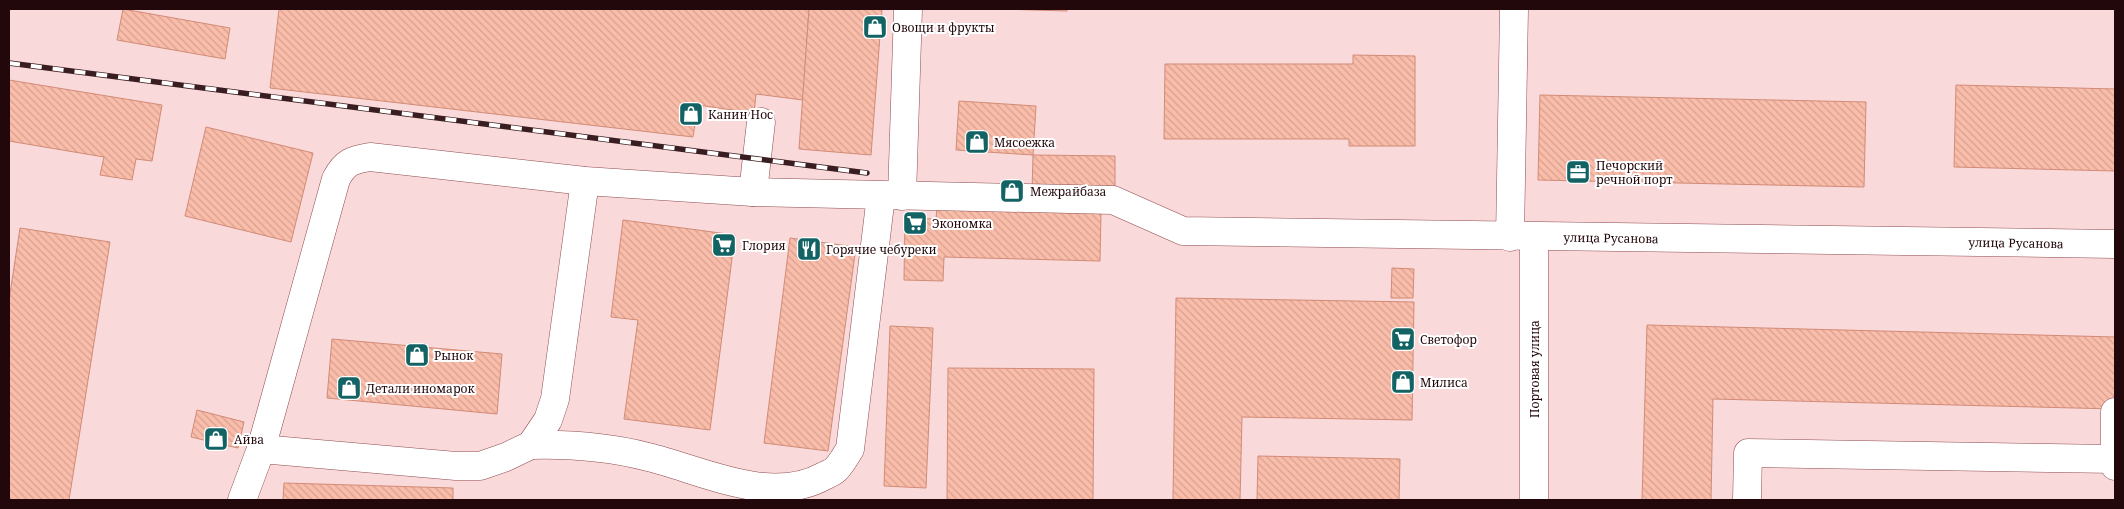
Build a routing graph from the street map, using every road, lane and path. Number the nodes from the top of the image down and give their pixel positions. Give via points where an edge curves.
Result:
1 (908, 9) edge
2 (1514, 9) edge
3 (761, 122) dead end
4 (585, 181) junction
5 (753, 192) junction
6 (891, 196) junction
7 (1522, 237) junction
8 (2115, 244) edge
9 (2115, 412) edge
10 (531, 445) junction
11 (261, 449) junction
12 (2115, 461) edge
13 (242, 500) edge
14 (1534, 500) edge
15 (1747, 500) edge

1 - 6 street
2 - 7 street, Портовая улица
3 - 5 street
4 - 5 street
4 - 10 street via 555,399 548,420
4 - 11 street via 370,157 354,160 342,167
5 - 6 street
6 - 7 street, улица Русанова via 1113,200 1183,231
6 - 10 street via 850,449 837,469 816,480 790,487 763,487 601,447
7 - 8 street, улица Русанова
7 - 14 street, Портовая улица
9 - 12 street
10 - 11 street via 480,466
11 - 13 street
12 - 15 street via 1748,453

